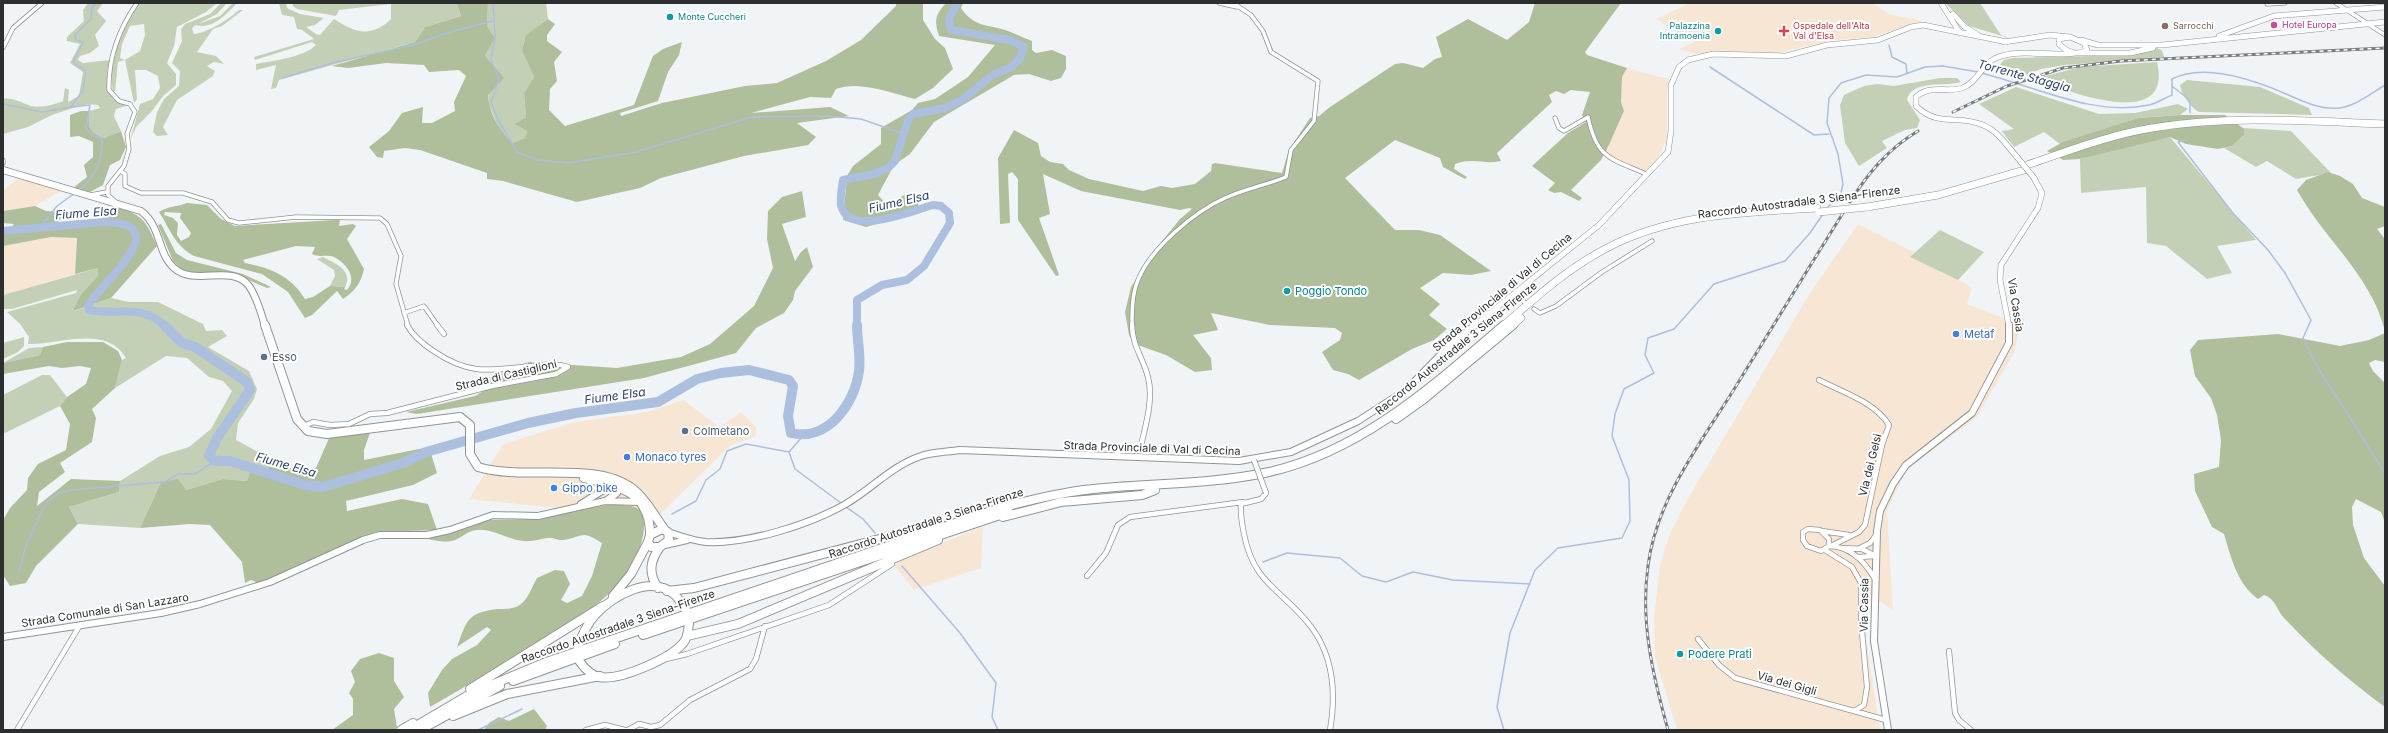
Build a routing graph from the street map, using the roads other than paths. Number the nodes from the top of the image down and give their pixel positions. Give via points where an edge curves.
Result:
1 (42, 3) edge
2 (137, 3) edge
3 (1217, 3) edge
4 (1233, 3) edge
5 (1942, 3) edge
6 (2285, 3) edge
7 (2336, 3) edge
8 (2267, 4) edge
9 (2385, 7) edge
10 (1243, 9) junction
11 (2346, 11) junction
12 (2385, 22) edge
13 (2366, 24) junction
14 (1954, 25) junction
15 (1904, 29) junction
16 (1946, 29) junction
17 (1960, 32) junction
18 (2234, 34) junction
19 (1889, 35) junction
20 (2385, 35) edge
21 (2070, 37) junction
22 (2036, 38) junction
23 (1984, 40) junction
24 (2081, 40) junction
25 (3, 45) edge
26 (2162, 45) junction
27 (2061, 46) junction
28 (2075, 53) junction
29 (2082, 53) junction
30 (2052, 55) junction
31 (1757, 56) junction
32 (1554, 118) dead end
33 (2385, 124) edge
34 (2385, 127) edge
35 (3, 160) edge
36 (3, 163) edge
37 (2026, 167) junction
38 (3, 170) edge
39 (122, 172) junction
40 (1646, 174) junction
41 (107, 192) junction
42 (89, 195) junction
43 (118, 204) junction
44 (1818, 210) junction
45 (1652, 241) dead end
46 (1517, 293) junction
47 (1525, 303) dead end
48 (1534, 309) dead end
49 (404, 314) junction
50 (444, 334) dead end
51 (1819, 380) dead end
52 (302, 427) junction
53 (1115, 457) junction
54 (1254, 460) junction
55 (594, 477) junction
56 (618, 485) junction
57 (1104, 488) junction
58 (1155, 490) junction
59 (594, 495) junction
60 (604, 501) junction
61 (641, 501) junction
62 (1243, 502) junction
63 (576, 507) junction
64 (1820, 530) junction
65 (667, 531) junction
66 (650, 534) junction
67 (1850, 535) junction
68 (1877, 535) junction
69 (690, 540) junction
70 (648, 542) junction
71 (1831, 545) junction
72 (662, 546) junction
73 (1841, 548) junction
74 (1860, 548) junction
75 (1825, 550) junction
76 (1876, 556) junction
77 (1857, 557) junction
78 (892, 564) dead end
79 (1087, 576) dead end
80 (1875, 579) junction
81 (658, 588) junction
82 (667, 591) junction
83 (606, 603) junction
84 (686, 610) dead end
85 (80, 624) junction
86 (689, 624) dead end
87 (765, 626) junction
88 (3, 637) edge
89 (1698, 639) dead end
90 (685, 640) junction
91 (578, 647) dead end
92 (693, 651) junction
93 (1950, 651) dead end
94 (660, 659) junction
95 (580, 662) dead end
96 (600, 676) junction
97 (1852, 711) junction
98 (1886, 720) junction
99 (17, 730) edge
100 (401, 730) edge
101 (409, 730) edge
102 (420, 730) edge
103 (428, 730) edge
104 (586, 730) edge
105 (624, 730) edge
106 (628, 730) edge
107 (1330, 730) edge
108 (1888, 730) edge
109 (1971, 730) edge

1 - 25 street via 13,28
2 - 39 street via 122,28 110,68 110,90 119,101 130,104 134,112 128,134 129,149
3 - 10 street
4 - 10 street
5 - 14 main road
5 - 23 main road via 1965,27
6 - 8 street
7 - 11 street
9 - 11 main road
10 - 53 street via 1264,31 1271,52 1318,81 1320,85 1314,121 1291,150 1286,177 1215,202 1193,216 1176,231 1137,279 1132,326 1133,342 1149,381 1150,394 1140,450 1119,451
11 - 13 street
11 - 18 main road via 2277,15
12 - 13 main road
13 - 18 main road
13 - 20 street
14 - 16 main road
14 - 17 main road
15 - 16 main road, Strada Provinciale di Val di Cecina via 1925,25
15 - 19 main road, Strada Provinciale di Val di Cecina
15 - 23 main road, Strada Provinciale di Val di Cecina via 1931,28
16 - 17 main road, Strada Provinciale di Val di Cecina
17 - 23 main road, Strada Provinciale di Val di Cecina
18 - 26 main road, Via Cassia
19 - 31 main road, Strada Provinciale di Val di Cecina via 1822,43 1787,53
19 - 31 main road, Strada Provinciale di Val di Cecina via 1874,41 1825,45 1786,56
21 - 22 main road, Strada Provinciale di Val di Cecina via 2050,35
21 - 24 main road, Via Cassia
21 - 27 main road via 2059,39
22 - 23 main road, Strada Provinciale di Val di Cecina via 2007,42
22 - 27 main road, Strada Provinciale di Val di Cecina via 2048,39
24 - 26 main road, Via Cassia via 2098,46
24 - 29 main road via 2087,48
26 - 29 main road, Via Cassia via 2134,52
27 - 28 main road, Via Cassia
27 - 30 main road
28 - 29 main road, Via Cassia
28 - 30 main road, Via Cassia
30 - 68 main road, Via Cassia, bridge via 2002,56 1986,65 1965,86 1923,91 1916,97 1916,106 1932,118 1951,122 1976,122 1990,127 2034,178 2042,193 2040,205 2000,268 2010,327 2008,345 1970,415 1900,471 1880,509
31 - 40 main road, Strada Provinciale di Val di Cecina via 1704,56 1687,61 1678,68 1670,87 1673,139 1668,152
32 - 40 street via 1559,128 1564,131 1588,117 1592,138 1604,156
33 - 37 highway, Raccordo Autostradale 3 Siena-Firenze via 2234,120 2177,124 2123,134
34 - 37 highway, Raccordo Autostradale 3 Siena-Firenze via 2237,123 2181,127 2128,137
35 - 36 street
37 - 44 highway, Raccordo Autostradale 3 Siena-Firenze, bridge via 1938,194
38 - 42 main road
39 - 41 street via 111,181
39 - 49 street, Strada di Castiglioni via 125,174 125,186 130,190 145,193 182,192 212,202 228,220 238,223 296,217 380,218 387,224 402,256 396,282
40 - 46 main road, Strada Provinciale di Val di Cecina via 1599,225
41 - 42 street
41 - 43 street
42 - 43 main road
43 - 52 main road via 138,210 149,217 170,262 178,272 191,275 233,276 249,286 295,415
44 - 57 highway, Raccordo Autostradale 3 Siena-Firenze via 1744,212 1674,223 1617,242 1552,284 1419,396 1382,423 1320,455 1287,466 1230,479
44 - 58 highway, Raccordo Autostradale 3 Siena-Firenze via 1751,216 1676,228 1621,246 1557,287 1424,399 1385,427 1352,446 1315,462 1254,480 1206,487
45 - 48 street via 1602,272 1556,306 1540,313
46 - 47 street
46 - 54 main road, Strada Provinciale di Val di Cecina via 1454,342 1406,390 1386,405 1316,442 1291,452
49 - 50 street via 424,306
49 - 52 street, Strada di Castiglioni via 410,330 427,347 441,358 462,367 487,372 552,364 568,367 556,374 519,380 366,416 352,423 330,425 313,422
51 - 67 street, Via dei Gelsi via 1876,410 1888,424 1866,524 1859,532
52 - 55 main road via 312,433 327,434 456,417 466,420 470,426 471,457 475,465 486,469
53 - 54 main road, Strada Provinciale di Val di Cecina
53 - 69 main road, Strada Provinciale di Val di Cecina via 960,450 920,456 827,513 734,540
54 - 62 street, bridge via 1266,493 1261,499
55 - 56 main road
55 - 59 street
55 - 61 main road via 626,484
56 - 59 street, Strada Comunale di San Lazzaro
56 - 60 street, Strada Comunale di San Lazzaro via 616,494
56 - 61 main road
57 - 82 highway via 1081,487 1047,493 694,588
57 - 101 highway, Raccordo Autostradale 3 Siena-Firenze via 1058,494 974,517 546,662 472,693
58 - 90 highway via 1142,495 1061,502 1015,514 937,540 738,624
58 - 102 highway, Raccordo Autostradale 3 Siena-Firenze via 1058,499 958,528 542,670 477,697
59 - 63 street, Strada Comunale di San Lazzaro
60 - 61 street, Strada Comunale di San Lazzaro
60 - 63 street, Strada Comunale di San Lazzaro
61 - 65 main road
61 - 66 main road via 650,517
62 - 79 street via 1130,517 1118,525 1106,553
62 - 107 street via 1240,516 1247,550 1254,566 1306,621 1318,637 1328,660 1334,693
63 - 85 street, Strada Comunale di San Lazzaro via 538,516 489,516 450,530 430,534 376,536 276,580 221,598 167,611
64 - 67 street
64 - 71 street via 1827,535
64 - 75 street via 1805,530 1802,539 1812,549
65 - 66 main road via 657,530
65 - 69 main road, Strada Provinciale di Val di Cecina
65 - 72 main road via 669,540
66 - 70 main road
67 - 71 street, Via dei Gelsi
68 - 74 street via 1870,543
68 - 76 main road, Via Cassia
69 - 72 main road, Strada Provinciale di Val di Cecina
70 - 72 main road via 653,548
70 - 83 main road via 631,574
71 - 73 street
71 - 75 street, Via dei Gelsi
72 - 81 main road via 652,559 650,567 651,576
73 - 74 street
73 - 77 street
74 - 76 street
75 - 97 street via 1853,569 1860,583 1867,697 1862,707
76 - 77 street
76 - 80 main road, Via Cassia
77 - 80 street
78 - 87 street via 838,601
80 - 98 main road, Via Cassia via 1874,647
81 - 82 main road
81 - 83 main road via 632,589
82 - 84 main road via 678,599
83 - 91 main road via 586,624
83 - 100 highway via 583,620
85 - 88 street, Strada Comunale di San Lazzaro
85 - 99 street
86 - 90 main road
87 - 92 street
87 - 106 street via 759,638 756,662 750,669 690,700 660,724 651,727 645,724 634,725
89 - 97 street, Via dei Gigli via 1732,677
90 - 92 street via 687,651
90 - 94 main road via 673,653
92 - 94 street
93 - 109 street via 1955,713 1960,722
94 - 96 main road via 615,675
95 - 96 main road via 589,672
96 - 103 highway via 502,695
97 - 98 street, Via dei Gigli
98 - 108 main road, Via Cassia
104 - 105 street via 605,726

